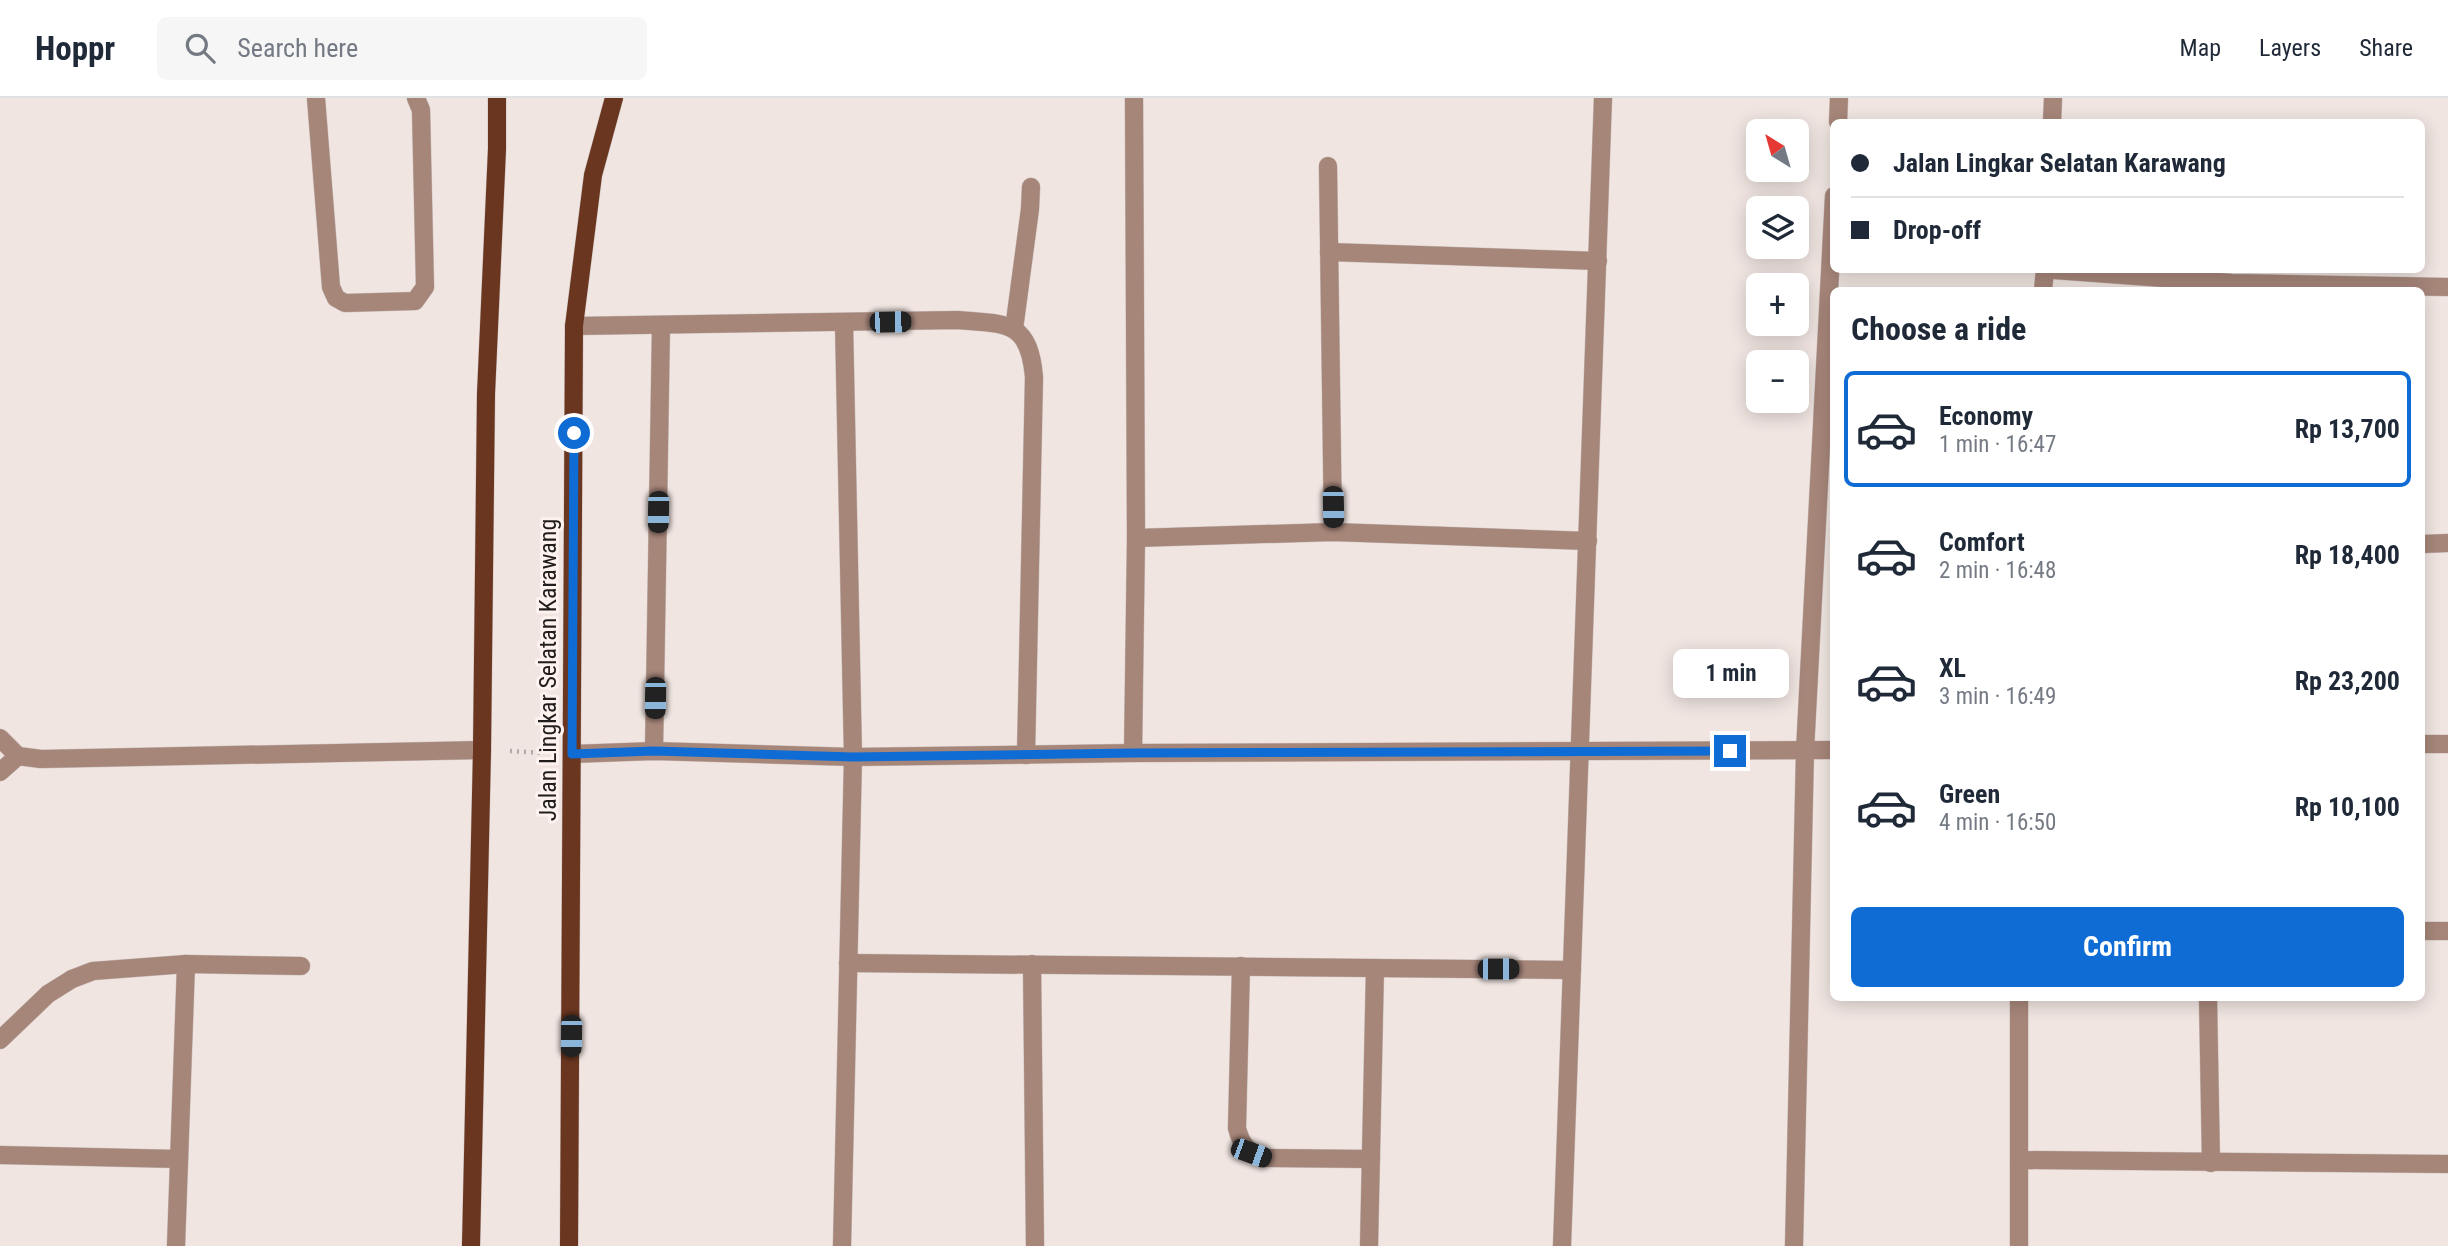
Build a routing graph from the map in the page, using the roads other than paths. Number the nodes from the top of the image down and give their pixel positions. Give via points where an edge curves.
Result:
1 (316, 98) edge
2 (416, 98) edge
3 (496, 98) edge
4 (614, 98) edge
5 (1134, 98) edge
6 (1603, 98) edge
7 (1839, 98) edge
8 (2053, 98) edge
9 (1838, 119) edge
10 (2052, 119) edge
11 (1328, 166) dead end
12 (1031, 187) dead end
13 (1329, 252) junction
14 (1598, 261) junction
15 (1830, 273) edge
16 (2085, 273) edge
17 (2232, 287) edge
18 (2448, 287) edge
19 (844, 323) junction
20 (574, 326) junction
21 (662, 326) junction
22 (1014, 329) junction
23 (1333, 532) junction
24 (1136, 538) junction
25 (1588, 541) junction
26 (2448, 543) edge
27 (2425, 544) edge
28 (0, 738) edge
29 (2425, 744) edge
30 (2448, 744) edge
31 (482, 750) junction
32 (1830, 750) edge
33 (654, 751) junction
34 (1805, 751) junction
35 (1580, 752) junction
36 (1133, 753) junction
37 (572, 754) junction
38 (1026, 755) junction
39 (18, 756) junction
40 (853, 757) junction
41 (0, 772) edge
42 (2425, 930) edge
43 (2448, 931) edge
44 (848, 963) junction
45 (186, 964) junction
46 (1032, 964) junction
47 (301, 966) dead end
48 (1241, 966) junction
49 (1375, 968) junction
50 (1572, 970) junction
51 (2019, 1001) edge
52 (2208, 1001) edge
53 (0, 1040) edge
54 (0, 1155) edge
55 (179, 1159) junction
56 (1371, 1159) junction
57 (2019, 1160) junction
58 (2211, 1163) junction
59 (2448, 1164) edge
60 (176, 1246) edge
61 (471, 1246) edge
62 (569, 1246) edge
63 (842, 1246) edge
64 (1035, 1246) edge
65 (1369, 1246) edge
66 (1562, 1246) edge
67 (1794, 1246) edge
68 (2019, 1246) edge

1 - 2 street via 331,287 345,303 415,301 425,287 421,110
3 - 31 main road via 486,394
4 - 20 main road, Jalan Lingkar Selatan Karawang via 593,175
5 - 24 street
6 - 14 street
7 - 9 street
8 - 10 street
11 - 13 street
12 - 22 street
13 - 14 street
13 - 23 street
14 - 25 street
15 - 34 street
16 - 17 street
17 - 18 street
19 - 21 street
19 - 22 street via 958,320
19 - 40 street
20 - 21 street
20 - 37 main road, Jalan Lingkar Selatan Karawang
21 - 33 street
22 - 38 street via 1030,347 1034,377
23 - 24 street
23 - 25 street
24 - 36 street
25 - 35 street
26 - 27 street
28 - 39 street
29 - 30 street
31 - 39 street
31 - 61 main road
32 - 34 street
33 - 37 street
33 - 40 street
34 - 35 street
34 - 67 street
35 - 36 street
35 - 50 street
36 - 38 street
37 - 62 main road, Jalan Lingkar Selatan Karawang
38 - 40 street
39 - 41 street
40 - 44 street
42 - 43 street
44 - 46 street
44 - 63 street
45 - 47 street
45 - 53 street via 93,971 72,979 48,994
45 - 55 street
46 - 48 street
46 - 64 street
48 - 49 street
48 - 56 street via 1240,1142 1265,1158
49 - 50 street
49 - 56 street
50 - 66 street
51 - 57 street
52 - 58 street
54 - 55 street
55 - 60 street
56 - 65 street
57 - 58 street
57 - 68 street
58 - 59 street

